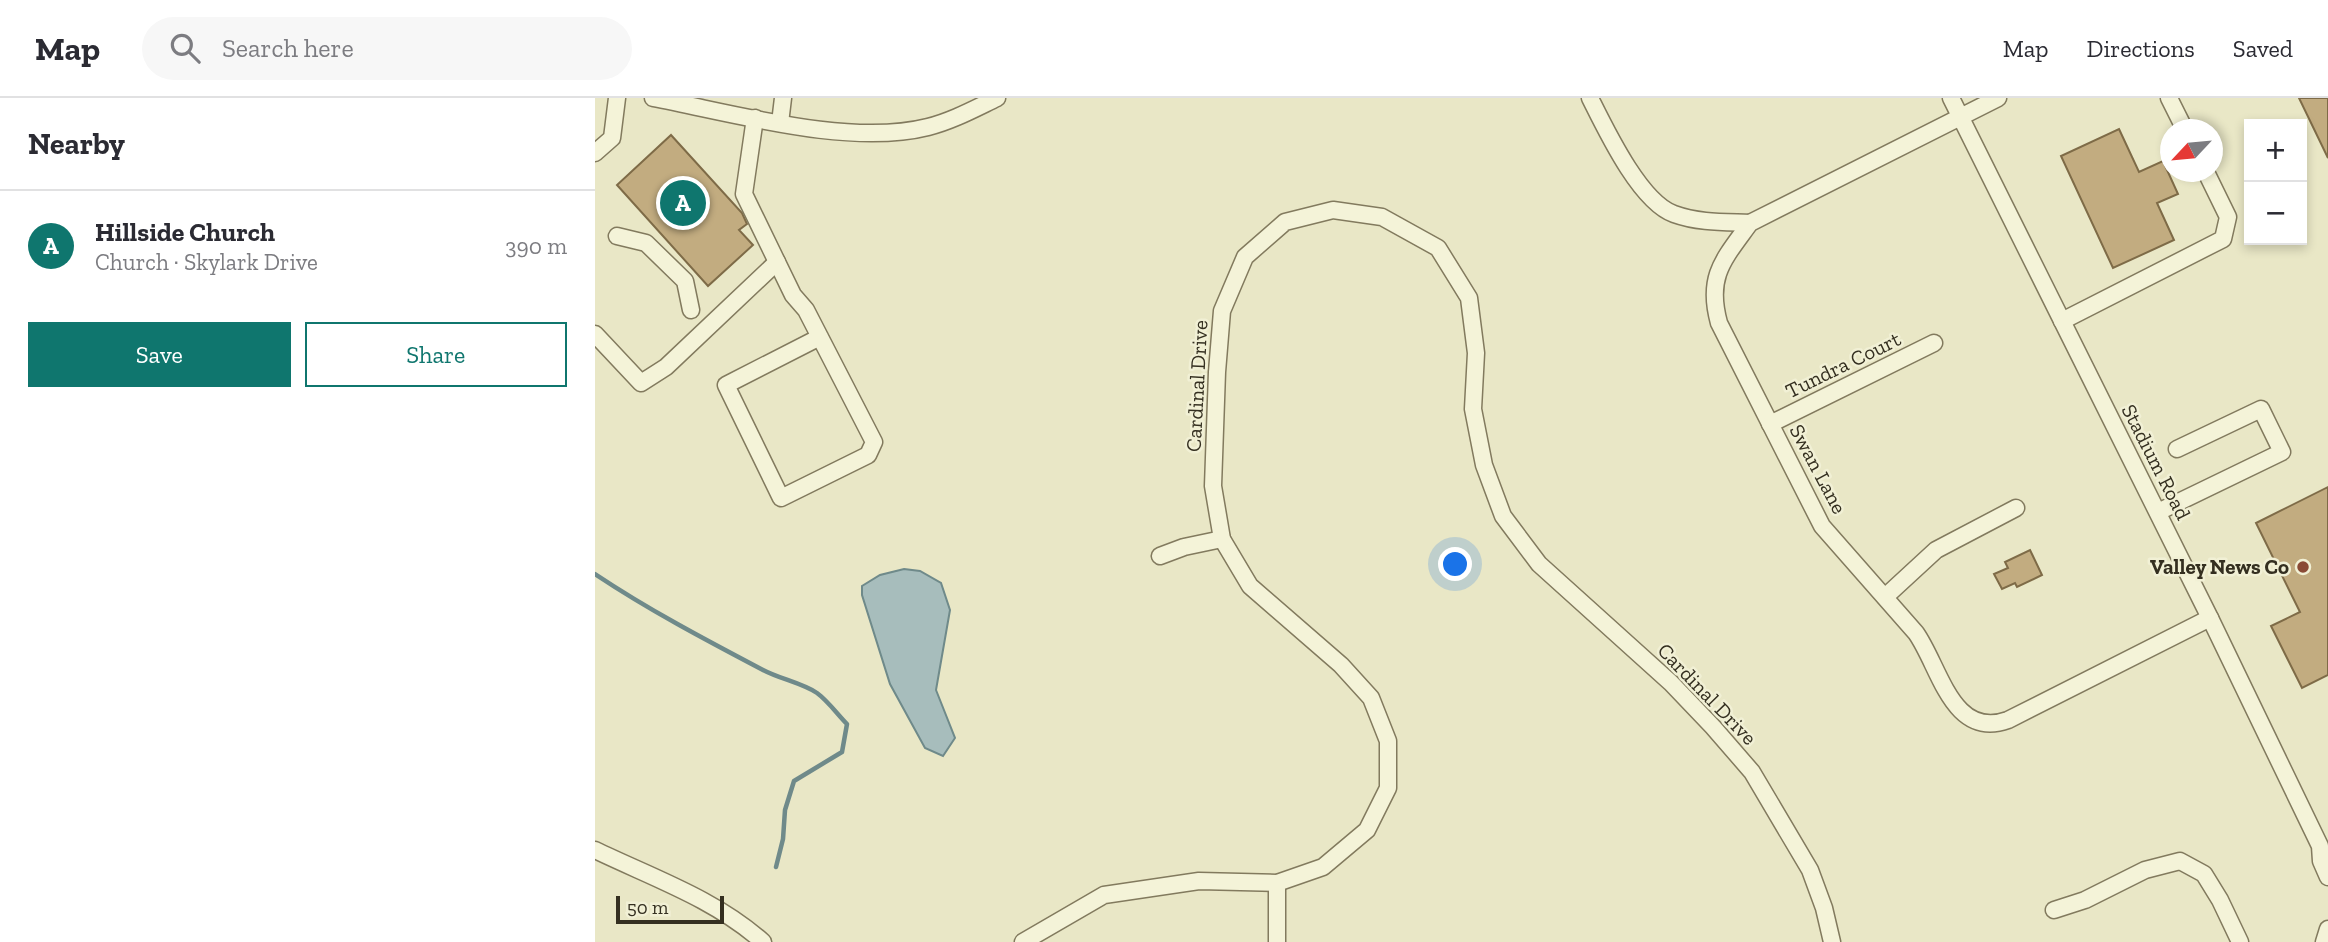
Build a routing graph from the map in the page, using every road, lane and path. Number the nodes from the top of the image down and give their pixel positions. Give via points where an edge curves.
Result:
1 (617, 98) edge
2 (653, 98) edge
3 (783, 98) edge
4 (997, 98) edge
5 (1590, 98) edge
6 (1951, 98) edge
7 (1998, 98) edge
8 (2169, 98) edge
9 (1960, 117) junction
10 (755, 118) junction
11 (2180, 119) edge
12 (780, 122) junction
13 (595, 153) edge
14 (2211, 182) edge
15 (1749, 223) junction
16 (617, 236) dead end
17 (778, 262) junction
18 (691, 310) dead end
19 (2062, 321) junction
20 (595, 334) edge
21 (820, 337) junction
22 (1934, 343) dead end
23 (1770, 424) junction
24 (2177, 449) dead end
25 (2016, 508) dead end
26 (2158, 512) junction
27 (1222, 539) junction
28 (1160, 556) dead end
29 (1885, 597) junction
30 (2210, 618) junction
31 (2324, 849) edge
32 (595, 850) edge
33 (2328, 877) edge
34 (1277, 883) junction
35 (2054, 910) dead end
36 (763, 942) edge
37 (1023, 942) edge
38 (1277, 942) edge
39 (1832, 942) edge
40 (2240, 942) edge

1 - 13 street via 612,138
2 - 10 street
3 - 12 street
4 - 12 street via 927,127 887,132 844,132
5 - 15 street via 1656,205 1702,221
6 - 9 street, Stadium Road
7 - 9 street, Swan Lane
8 - 11 street
9 - 15 street, Swan Lane
9 - 19 street, Stadium Road
10 - 12 street
10 - 17 street via 744,194
14 - 19 street via 2228,217 2223,239
15 - 23 street, Swan Lane via 1724,259 1713,289 1714,305
16 - 18 street via 646,243 685,281
17 - 20 street via 666,367 641,383
17 - 21 street
19 - 26 street, Stadium Road
21 - 21 street via 873,448 868,455 781,498 726,385
22 - 23 street, Tundra Court
23 - 29 street, Swan Lane via 1822,526
24 - 26 street via 2261,409 2282,452
25 - 29 street via 1936,550
26 - 30 street, Stadium Road
27 - 28 street
27 - 34 street, Cardinal Drive via 1250,586 1341,665 1371,698 1388,741 1388,788 1367,830 1323,867
27 - 39 street, Cardinal Drive via 1213,486 1217,372 1222,311 1245,257 1285,222 1333,210 1382,217 1438,248 1469,298 1476,353 1473,409 1484,466 1503,516 1539,564 1671,683 1752,772 1810,870
29 - 30 street, Swan Lane via 1924,645 1963,715 1985,725 2008,720
30 - 31 street, Stadium Road
31 - 33 street, Stadium Road via 2321,861
32 - 36 street via 730,915
34 - 37 street, Cardinal Drive via 1199,881 1104,895
34 - 38 street
35 - 40 street via 2145,870 2180,861 2204,874

